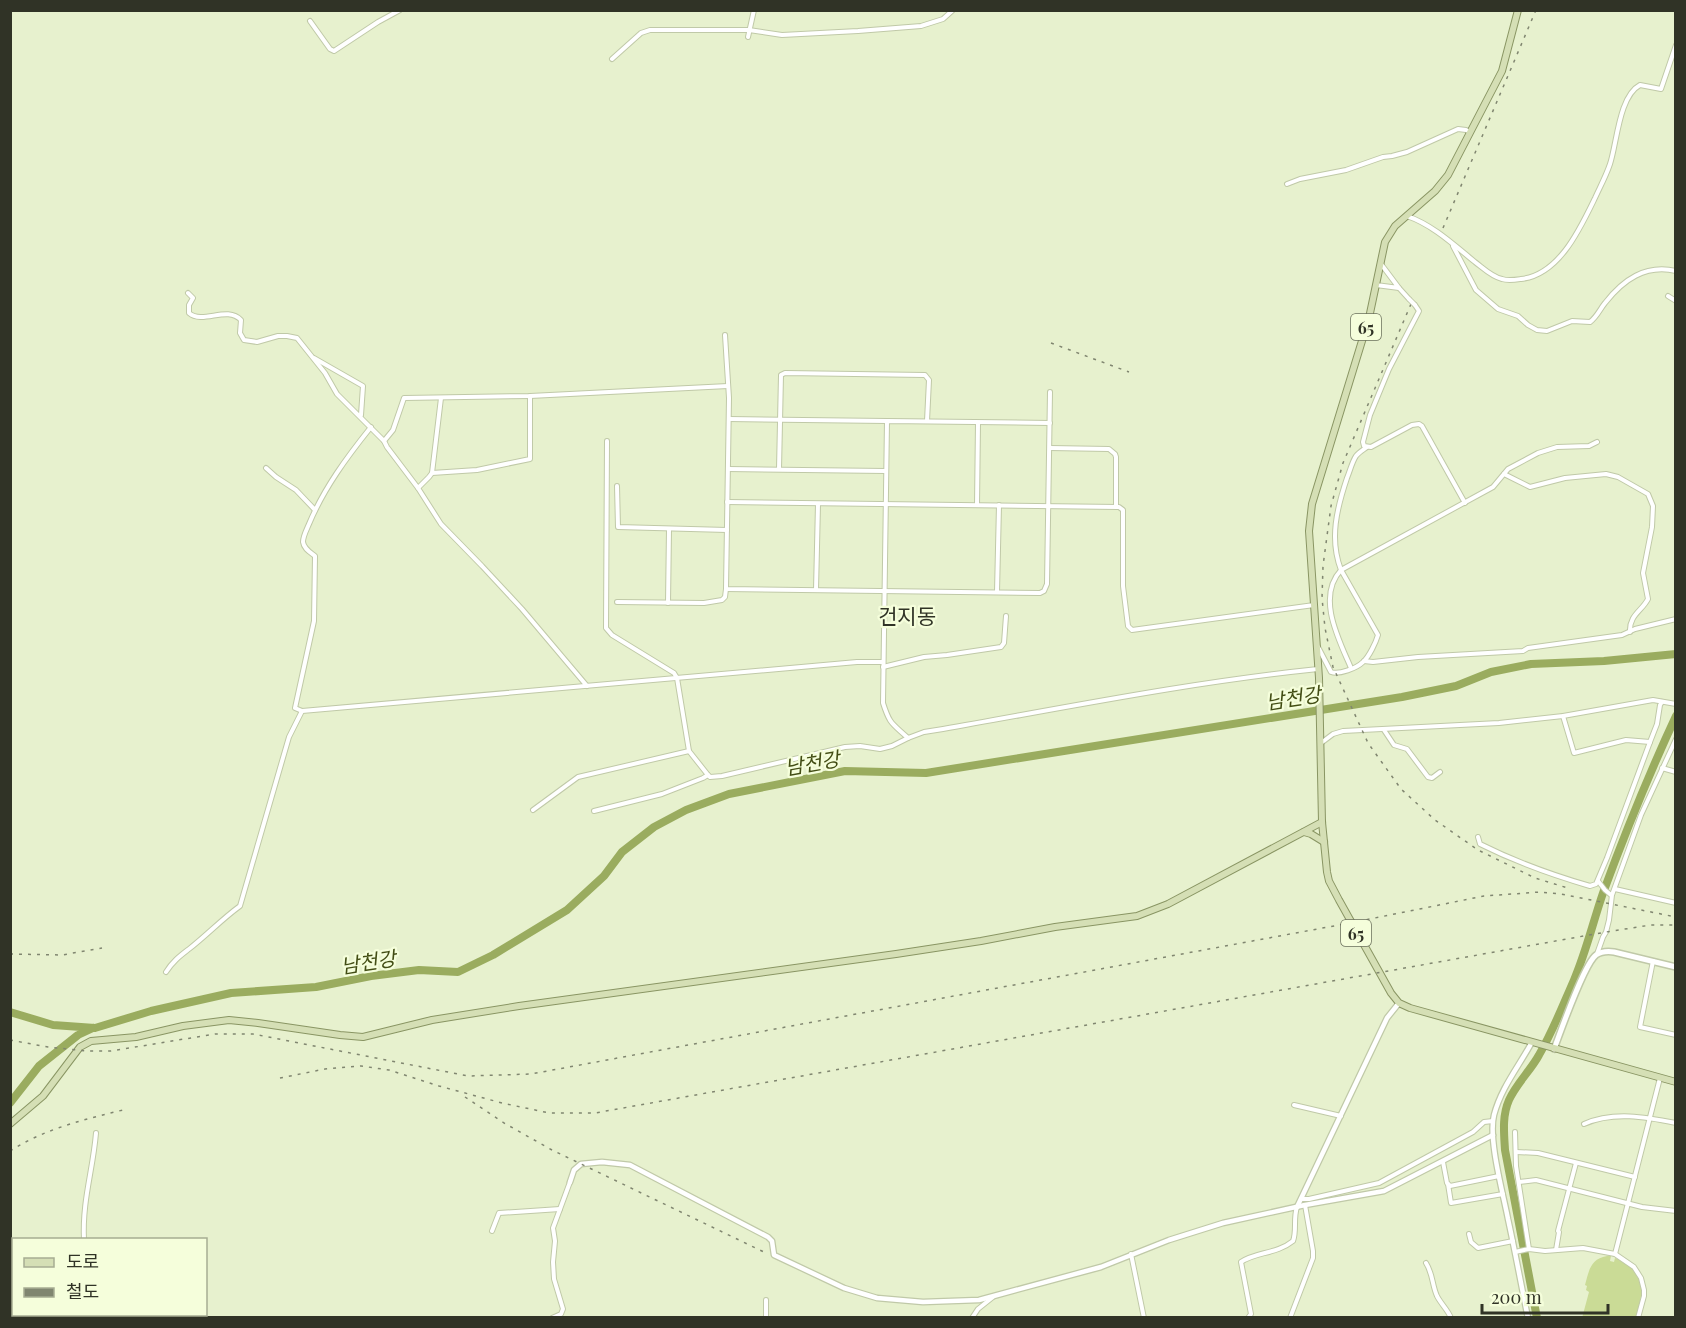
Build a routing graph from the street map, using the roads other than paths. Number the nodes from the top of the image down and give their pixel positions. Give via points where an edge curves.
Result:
1 (400, 10) edge
2 (754, 10) edge
3 (1518, 10) edge
4 (952, 12) edge
5 (310, 21) dead end
6 (749, 30) junction
7 (748, 37) dead end
8 (1676, 45) edge
9 (612, 59) dead end
10 (1470, 133) junction
11 (1287, 184) dead end
12 (1406, 215) junction
13 (1450, 241) junction
14 (1380, 262) junction
15 (1676, 271) edge
16 (1376, 285) junction
17 (1399, 288) junction
18 (188, 293) dead end
19 (1668, 296) dead end
20 (1676, 301) edge
21 (725, 335) dead end
22 (308, 351) junction
23 (728, 386) junction
24 (1050, 392) dead end
25 (530, 396) junction
26 (441, 398) junction
27 (360, 416) junction
28 (729, 419) junction
29 (780, 420) junction
30 (887, 421) junction
31 (927, 421) junction
32 (978, 423) junction
33 (1050, 423) junction
34 (370, 428) junction
35 (384, 441) junction
36 (607, 441) dead end
37 (1598, 442) dead end
38 (1367, 447) junction
39 (1050, 448) junction
40 (266, 468) dead end
41 (728, 469) junction
42 (779, 470) junction
43 (886, 471) junction
44 (432, 473) junction
45 (1504, 474) junction
46 (617, 486) dead end
47 (418, 488) junction
48 (727, 502) junction
49 (1465, 503) junction
50 (818, 504) junction
51 (886, 505) junction
52 (977, 505) junction
53 (999, 505) junction
54 (1048, 506) junction
55 (1116, 507) junction
56 (315, 511) junction
57 (669, 528) junction
58 (727, 530) junction
59 (1341, 570) junction
60 (726, 589) junction
61 (816, 590) junction
62 (884, 590) junction
63 (998, 592) junction
64 (617, 602) dead end
65 (668, 603) junction
66 (1314, 605) junction
67 (1006, 616) dead end
68 (1676, 619) edge
69 (1630, 632) junction
70 (1317, 644) junction
71 (1364, 661) junction
72 (883, 664) junction
73 (1350, 668) junction
74 (1318, 669) junction
75 (677, 678) junction
76 (587, 686) junction
77 (1663, 702) junction
78 (1676, 704) edge
79 (302, 711) junction
80 (1563, 716) junction
81 (1384, 730) junction
82 (908, 738) junction
83 (1676, 739) edge
84 (1650, 742) junction
85 (1320, 743) junction
86 (689, 751) junction
87 (1662, 768) junction
88 (1440, 772) dead end
89 (1676, 772) edge
90 (708, 775) junction
91 (533, 810) dead end
92 (594, 811) dead end
93 (1322, 822) junction
94 (1303, 832) junction
95 (1478, 837) dead end
96 (1324, 842) junction
97 (1598, 880) junction
98 (1615, 889) junction
99 (1612, 895) junction
100 (1676, 903) edge
101 (1597, 955) junction
102 (1653, 962) junction
103 (1676, 967) edge
104 (166, 972) dead end
105 (1399, 1003) junction
106 (1676, 1035) edge
107 (1534, 1043) junction
108 (1552, 1048) junction
109 (1660, 1077) junction
110 (1676, 1082) edge
111 (1294, 1105) dead end
112 (1341, 1116) junction
113 (1650, 1118) junction
114 (1493, 1121) junction
115 (1676, 1123) edge
116 (10, 1124) edge
117 (1584, 1124) dead end
118 (1515, 1132) dead end
119 (96, 1133) dead end
120 (1493, 1135) junction
121 (1516, 1152) junction
122 (1443, 1162) junction
123 (1576, 1163) junction
124 (1414, 1164) junction
125 (1420, 1173) junction
126 (1499, 1176) junction
127 (1635, 1177) junction
128 (570, 1182) joint
129 (1519, 1182) junction
130 (1448, 1184) junction
131 (1569, 1188) junction
132 (1503, 1194) junction
133 (1301, 1199) junction
134 (1628, 1204) junction
135 (1305, 1205) junction
136 (1297, 1207) junction
137 (560, 1209) junction
138 (1676, 1211) edge
139 (492, 1231) dead end
140 (1469, 1234) dead end
141 (84, 1238) edge
142 (1513, 1241) junction
143 (1529, 1248) junction
144 (1556, 1250) junction
145 (1518, 1251) junction
146 (1131, 1254) junction
147 (1615, 1254) junction
148 (1426, 1263) dead end
149 (993, 1296) junction
150 (766, 1300) dead end
151 (552, 1317) edge
152 (766, 1317) edge
153 (972, 1317) edge
154 (1144, 1317) edge
155 (1248, 1317) edge
156 (1290, 1317) edge
157 (1451, 1317) edge
158 (1528, 1317) edge
159 (1638, 1317) edge

1 - 5 street via 334,51
2 - 6 street
3 - 10 main road, 65 via 1502,71
4 - 6 street via 936,22 908,28 782,34
6 - 7 street
6 - 9 street via 650,30 641,33
8 - 13 street via 1661,89 1640,85 1631,92 1610,165 1563,255 1532,278 1501,279
10 - 11 street via 1458,129 1407,152
10 - 12 main road, 65 via 1445,180
12 - 13 street
12 - 14 main road, 65 via 1387,237
13 - 15 street via 1480,295 1541,331 1567,322 1590,322 1609,298 1640,273
14 - 16 main road, 65
14 - 17 street
16 - 17 street
16 - 66 main road, 65 via 1311,511
17 - 38 street, bridge via 1418,308 1417,314 1370,415 1363,442
18 - 22 street via 193,298 188,309 192,316 235,315 241,320 244,340 291,336
19 - 20 street
21 - 23 street
22 - 27 street via 337,394
22 - 27 street via 319,362 363,386
23 - 25 street
23 - 28 street
24 - 33 street
25 - 26 street
25 - 44 street via 530,459 477,470
26 - 35 street via 404,398 393,430
26 - 44 street
27 - 34 street
28 - 29 street
28 - 41 street
29 - 30 street
29 - 31 street via 782,374 858,373 927,377
29 - 42 street
30 - 31 street
30 - 43 street
31 - 32 street
32 - 33 street
32 - 52 street
33 - 39 street
34 - 35 street
34 - 56 street
35 - 47 street
36 - 75 street via 606,628
37 - 45 street via 1549,449
38 - 49 street via 1419,424
38 - 59 street via 1355,457 1336,517 1335,542
39 - 54 street
39 - 55 street via 1109,449 1116,457
40 - 56 street via 294,487
41 - 42 street
41 - 48 street
42 - 43 street
43 - 51 street
44 - 47 street
45 - 49 street via 1493,487
45 - 69 street via 1530,488 1565,478 1612,474 1648,494 1653,506 1643,573 1648,598 1633,616
46 - 57 street via 618,527
47 - 76 street via 441,524 522,609
48 - 50 street
48 - 58 street
49 - 59 street
50 - 51 street
50 - 61 street
51 - 52 street
51 - 62 street
52 - 53 street
53 - 54 street
53 - 63 street
54 - 55 street
54 - 63 street via 1047,588 1040,593
55 - 66 street via 1123,510 1123,586 1128,626 1132,630
56 - 79 street via 303,539 306,549 315,556 316,582 312,633 295,704
57 - 58 street
57 - 65 street
58 - 60 street
59 - 71 street via 1378,635
59 - 73 street via 1331,586 1331,608 1333,626
60 - 61 street
60 - 65 street via 725,597 716,602
61 - 62 street
62 - 63 street
62 - 72 street
64 - 65 street
66 - 70 main road, 65
67 - 72 street via 1001,647
68 - 69 street
69 - 71 street via 1523,651
70 - 73 street via 1331,672 1341,673
70 - 74 main road, 65
71 - 73 street
72 - 75 street via 857,662
72 - 82 street via 887,716
74 - 82 street via 1120,698 933,730
74 - 85 main road, 65
75 - 76 street
75 - 86 street
76 - 79 street
77 - 78 street
77 - 80 street via 1638,702
77 - 84 street
79 - 104 street via 289,737 240,906 176,958
80 - 81 street
80 - 84 street via 1574,753 1626,740
81 - 85 street via 1333,734
81 - 88 street via 1394,745 1407,749 1428,777
82 - 90 street via 880,749 845,747 722,776
83 - 87 street
84 - 97 street
85 - 93 main road, 65
86 - 90 street
86 - 91 street via 578,777
87 - 89 street
87 - 98 street
90 - 92 street via 662,794
93 - 94 main road
93 - 96 main road, 65
94 - 96 main road
94 - 116 main road via 1168,904 1137,916 519,1006 432,1020 363,1037 229,1020 91,1041 80,1047 43,1096
95 - 97 street via 1480,844 1547,873 1590,886
96 - 105 main road, 65 via 1329,881
97 - 99 street
98 - 99 street
98 - 100 street
99 - 101 street via 1609,920
101 - 102 main road via 1608,951
101 - 108 main road via 1587,967
102 - 103 main road
102 - 106 street via 1640,1027
105 - 107 main road
105 - 112 street via 1387,1018
107 - 108 main road
107 - 114 street via 1506,1085
108 - 109 main road
109 - 110 main road
109 - 113 street
111 - 112 street
112 - 133 street
113 - 115 street
113 - 117 street via 1613,1117
113 - 127 street
114 - 120 street
114 - 124 street via 1484,1122
118 - 121 street
119 - 141 street via 85,1196
120 - 122 street
120 - 126 street
121 - 123 street
121 - 129 street
122 - 125 street
122 - 130 street
123 - 127 street
123 - 131 street
124 - 125 street
124 - 133 street via 1374,1184
125 - 135 street via 1373,1194
126 - 130 street
126 - 132 street
127 - 134 street
128 - 137 street
128 - 149 street via 581,1164 609,1162 636,1167 768,1237 774,1255 866,1296 923,1302
129 - 131 street via 1536,1180
129 - 143 street
130 - 132 street via 1451,1203
131 - 134 street
131 - 144 street
132 - 142 street
133 - 136 street
134 - 138 street
134 - 147 street
135 - 136 street
135 - 156 street via 1313,1258
136 - 146 street via 1217,1225
136 - 155 street via 1293,1241 1241,1262 1251,1314
137 - 139 street via 499,1213
137 - 151 street via 553,1228 553,1262 563,1310
140 - 142 street via 1478,1248
142 - 145 street
143 - 144 street
143 - 145 street
144 - 147 street via 1583,1248
145 - 158 street
146 - 149 street via 1101,1267
146 - 154 street
147 - 159 street via 1630,1263 1641,1278 1644,1296
148 - 157 street via 1438,1299
149 - 153 street
150 - 152 street

